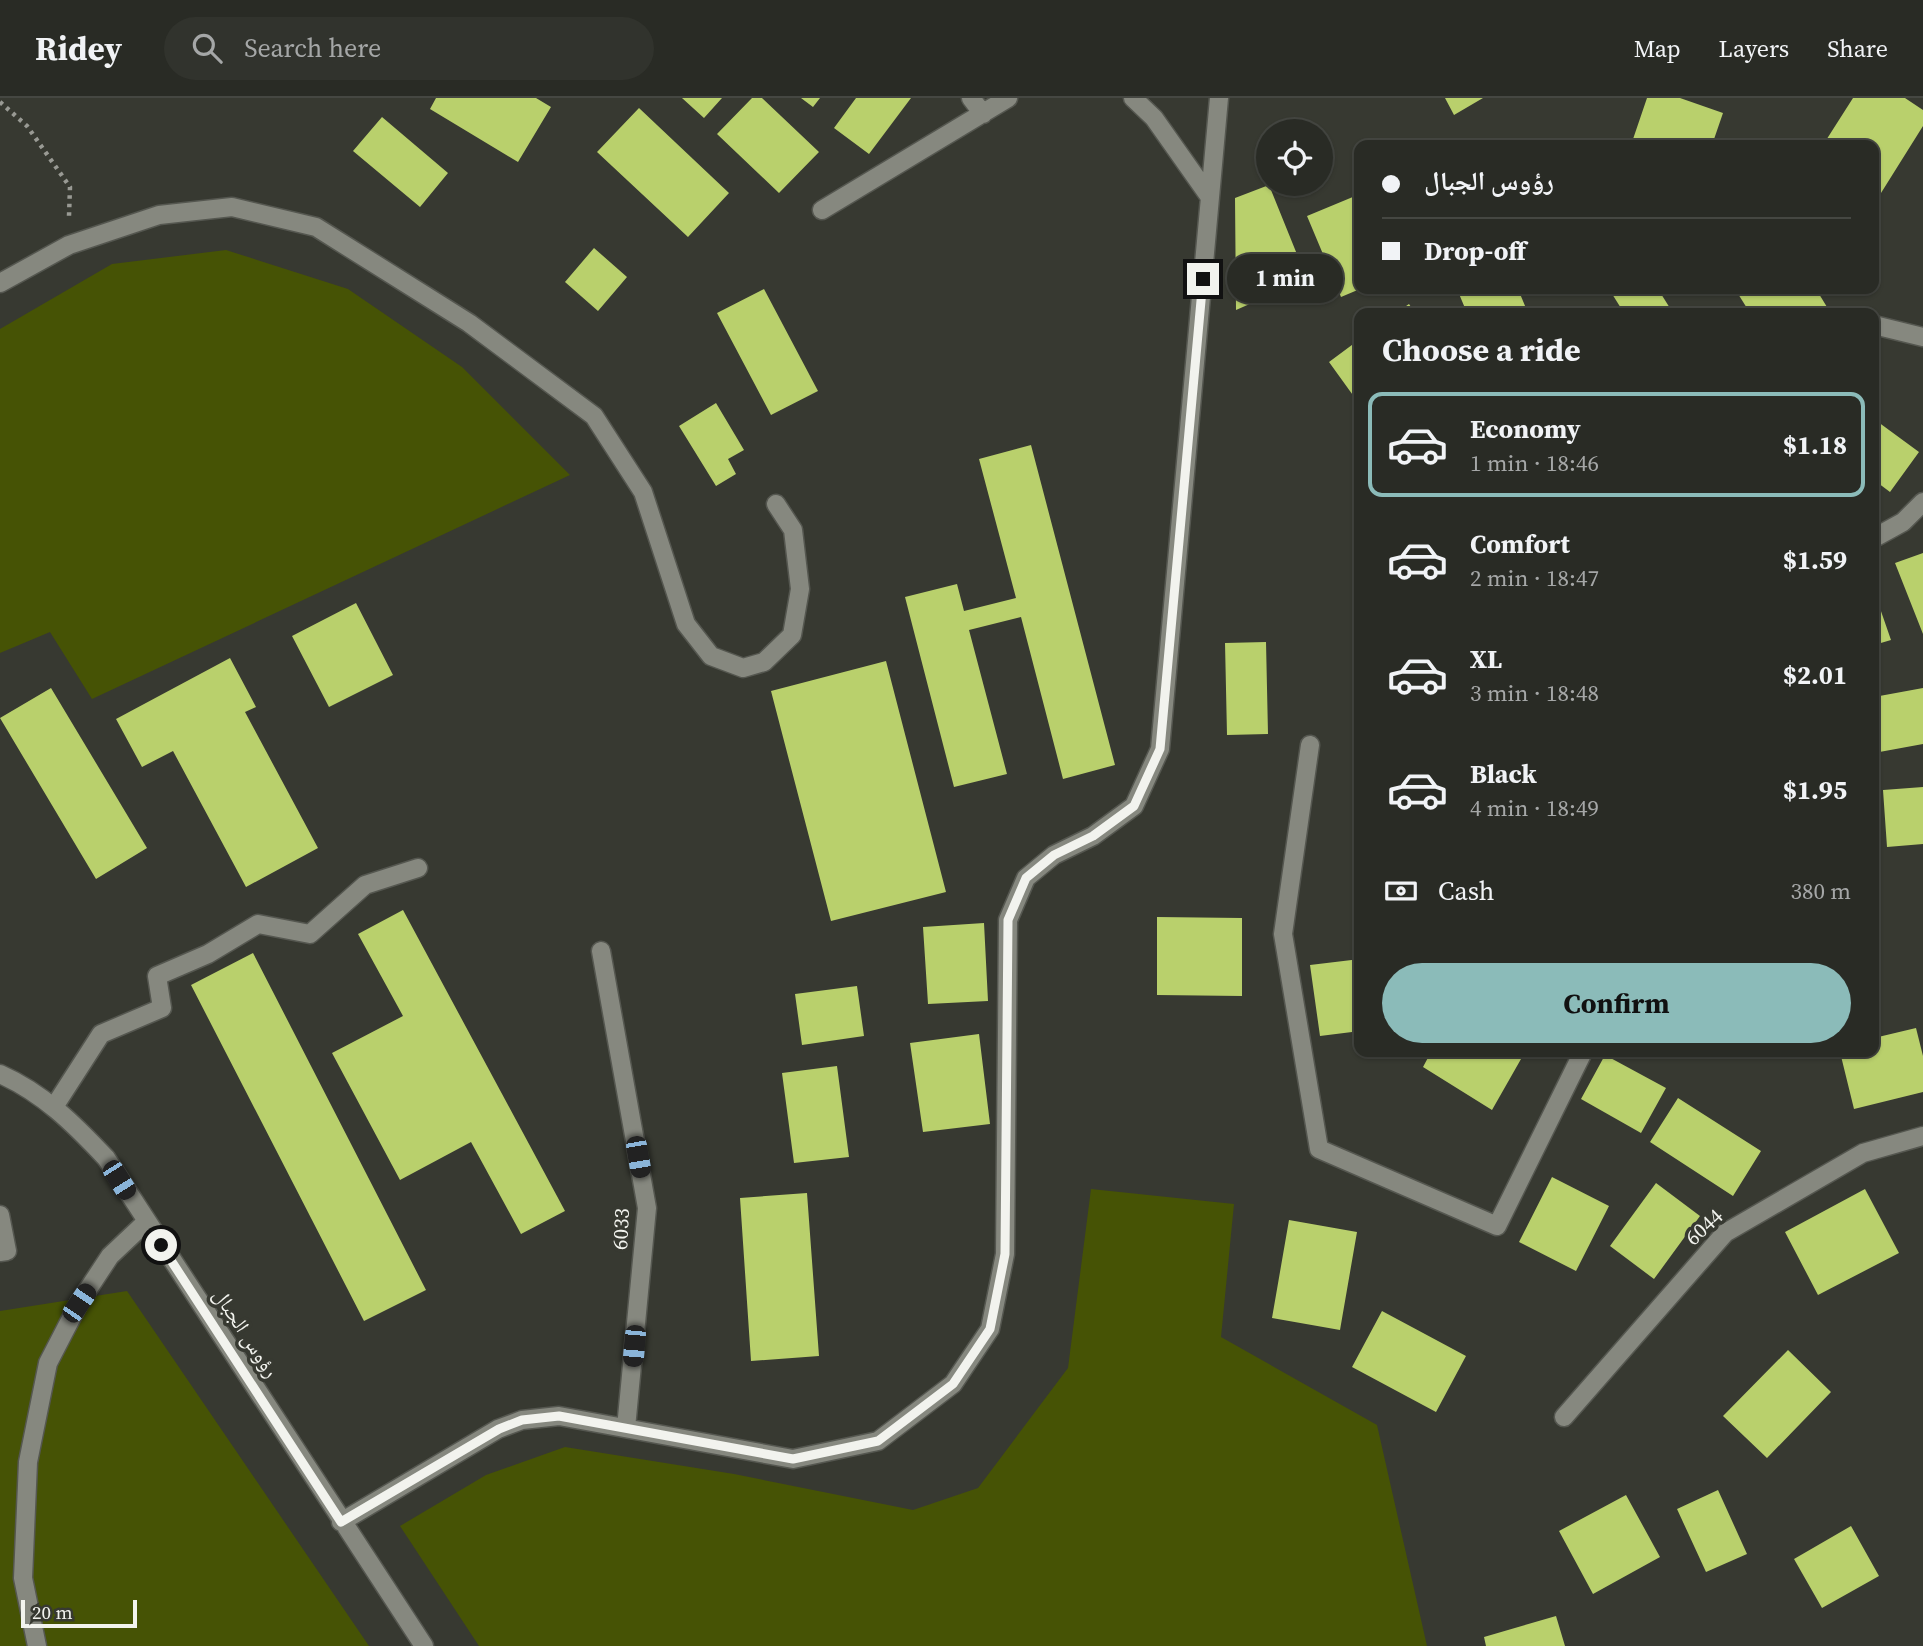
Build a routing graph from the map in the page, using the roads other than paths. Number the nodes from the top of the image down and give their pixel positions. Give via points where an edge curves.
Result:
1 (971, 98) edge
2 (1008, 98) edge
3 (1133, 98) edge
4 (1219, 98) edge
5 (984, 114) junction
6 (1209, 196) junction
7 (822, 210) dead end
8 (0, 283) edge
9 (1879, 325) edge
10 (1923, 337) edge
11 (1923, 502) edge
12 (776, 504) dead end
13 (1879, 535) edge
14 (1310, 745) dead end
15 (418, 868) dead end
16 (601, 951) dead end
17 (1581, 1057) edge
18 (0, 1074) edge
19 (54, 1107) junction
20 (1923, 1136) edge
21 (0, 1215) edge
22 (146, 1222) junction
23 (0, 1252) edge
24 (1564, 1417) dead end
25 (626, 1428) junction
26 (341, 1522) junction
27 (37, 1646) edge
28 (424, 1646) edge

1 - 5 street
2 - 5 street
3 - 6 street via 1154,118
4 - 6 street
5 - 7 street
6 - 25 street via 1160,749 1134,806 1093,836 1054,855 1026,878 1008,920 1005,1254 990,1329 953,1384 878,1441 793,1459
8 - 12 street via 69,245 159,215 232,207 316,227 469,323 594,416 643,492 686,624 711,656 743,668 764,663 792,635 800,589 793,530
9 - 10 street
11 - 13 street via 1903,522
14 - 17 street via 1283,934 1319,1149 1497,1226
15 - 19 street via 365,885 310,934 258,925 157,976 162,1008 102,1034
16 - 25 street, 6033 via 647,1208
18 - 19 street, رؤوس الجبال via 29,1087
19 - 22 street, رؤوس الجبال via 106,1158
20 - 24 street, 6044 via 1863,1153 1725,1233
21 - 23 street via 7,1251
22 - 26 street, رؤوس الجبال
22 - 27 street via 110,1256 48,1363 28,1462 23,1578
25 - 26 street via 559,1416 522,1420
26 - 28 street, رؤوس الجبال

